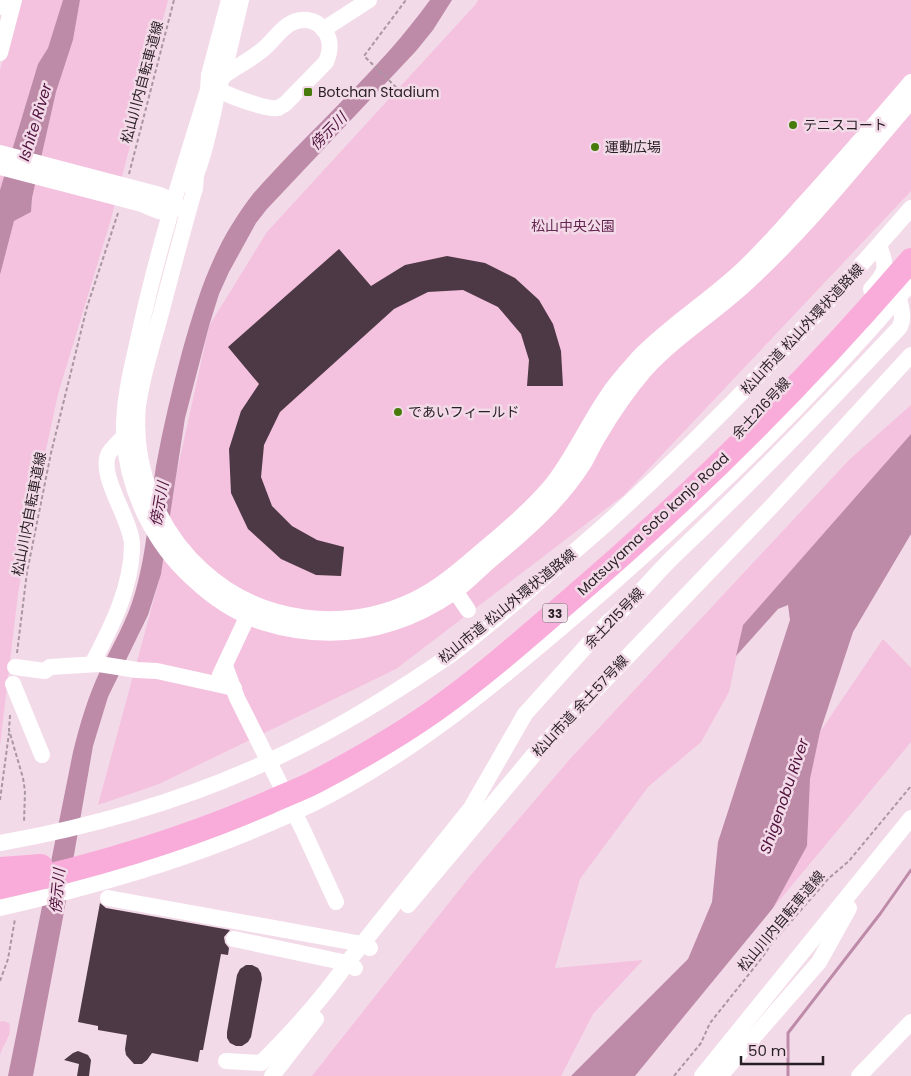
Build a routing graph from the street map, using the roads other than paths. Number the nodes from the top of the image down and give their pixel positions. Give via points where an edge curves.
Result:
1 (2, 0) edge
2 (14, 0) edge
3 (230, 0) edge
4 (241, 0) edge
5 (369, 0) edge
6 (0, 7) edge
7 (235, 29) junction
8 (324, 29) junction
9 (0, 53) edge
10 (253, 57) junction
11 (214, 82) junction
12 (911, 82) edge
13 (241, 100) junction
14 (911, 101) edge
15 (213, 114) junction
16 (0, 153) edge
17 (0, 167) edge
18 (188, 177) junction
19 (118, 199) junction
20 (171, 203) junction
21 (142, 204) junction
22 (911, 208) edge
23 (185, 223) junction
24 (161, 241) junction
25 (879, 245) junction
26 (911, 260) edge
27 (911, 283) edge
28 (899, 298) junction
29 (911, 355) edge
30 (124, 436) junction
31 (185, 563) junction
32 (451, 586) junction
33 (468, 610) dead end
34 (250, 611) junction
35 (608, 622) junction
36 (95, 664) junction
37 (225, 666) junction
38 (216, 684) junction
39 (234, 688) junction
40 (42, 756) dead end
41 (911, 818) edge
42 (0, 843) edge
43 (122, 856) junction
44 (0, 869) edge
45 (857, 885) junction
46 (0, 887) edge
47 (108, 898) dead end
48 (336, 902) dead end
49 (0, 908) edge
50 (234, 939) dead end
51 (367, 946) junction
52 (351, 965) junction
53 (911, 1022) edge
54 (226, 1061) dead end
55 (272, 1076) edge
56 (702, 1076) edge
57 (720, 1076) edge
58 (859, 1076) edge

1 - 6 street
2 - 9 street
3 - 11 street
4 - 7 street
5 - 8 street
7 - 10 street via 235,44 240,51
7 - 11 street
8 - 10 street via 313,21 301,19 292,22
8 - 13 street via 330,43 326,62 285,104 272,108
10 - 11 street
11 - 13 street
11 - 15 street
11 - 18 street
12 - 32 street via 765,247 633,363 609,393 573,456 551,486
13 - 15 street via 225,102
14 - 32 street via 769,262 731,298 665,350 644,372 620,401 562,494 541,516
15 - 18 street
16 - 19 street
17 - 19 street
18 - 20 street via 171,191
18 - 20 street via 187,196
18 - 23 street via 195,188
19 - 20 street
19 - 21 street
20 - 21 street via 162,213
20 - 23 street
20 - 24 street
21 - 24 street via 158,219
22 - 25 street, 松山市道 松山外環状道路線
23 - 31 street via 138,404 143,470 154,504
24 - 30 street via 125,404
25 - 35 street, 余土216号線 via 886,268 884,275 722,449 712,479 623,565 615,607
25 - 42 street, 松山市道 松山外環状道路線 via 776,359 669,466 579,548 450,654 322,735 219,783 138,811 26,831
26 - 43 highway, Matsuyama Soto kanjo Road / 33 via 798,384 693,490 520,643 433,711 383,744 314,782 194,832
27 - 28 street
28 - 35 street, 余土215号線 via 902,318 899,328 770,464
28 - 49 street via 810,395 702,502 483,694 432,732 389,761 319,800 227,842 158,866
29 - 51 street, 松山市道 余土57号線 via 772,506 537,751
30 - 31 street via 130,473 154,534 168,554
30 - 36 street via 108,455 106,464 132,545 120,605
31 - 34 street via 232,594
32 - 33 street
32 - 34 street via 395,608 356,618 308,618
34 - 37 street
35 - 51 street, 余土215号線 via 525,714 471,808
36 - 38 street via 157,671
36 - 40 street via 50,667 45,671 14,675
37 - 38 street
37 - 39 street
38 - 39 street
39 - 48 street
41 - 45 street
43 - 44 highway, 33
43 - 46 highway, Matsuyama Soto kanjo Road / 33
45 - 56 street
45 - 57 street via 852,903 819,962
47 - 51 street
50 - 52 street
51 - 52 street, 余土215号線
52 - 54 street via 261,1063
52 - 55 street
53 - 58 street

